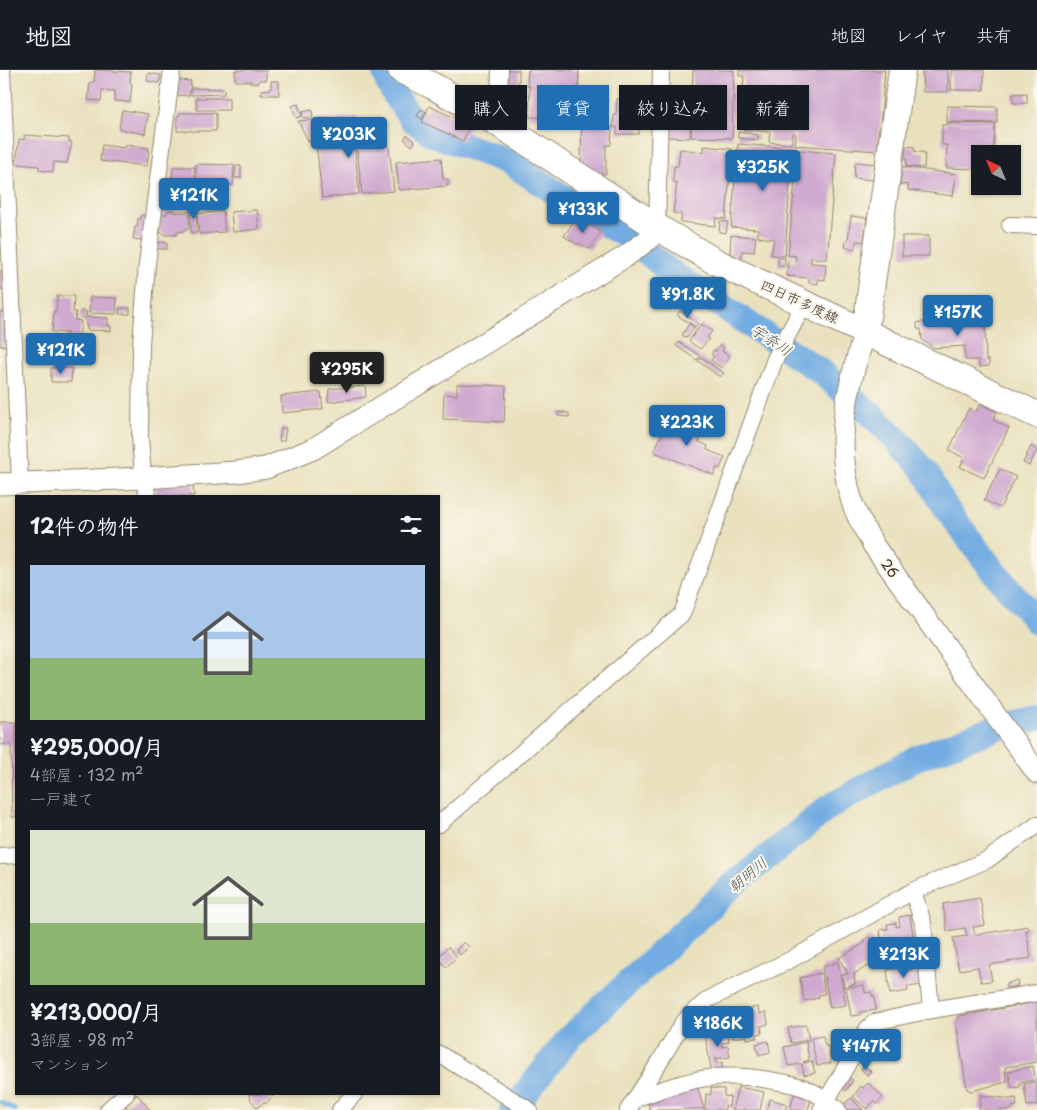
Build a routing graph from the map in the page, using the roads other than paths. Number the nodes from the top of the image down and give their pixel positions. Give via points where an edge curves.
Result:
1 (2, 70) edge
2 (172, 70) edge
3 (401, 70) edge
4 (500, 70) edge
5 (661, 70) edge
6 (902, 70) edge
7 (500, 85) edge
8 (455, 98) edge
9 (506, 130) edge
10 (1010, 225) dead end
11 (1037, 226) edge
12 (647, 238) junction
13 (804, 304) junction
14 (865, 332) junction
15 (1037, 415) edge
16 (10, 484) edge
17 (146, 487) edge
18 (1037, 773) edge
19 (440, 823) edge
20 (1037, 824) edge
21 (0, 856) edge
22 (15, 856) edge
23 (912, 891) junction
24 (1037, 994) edge
25 (931, 1010) junction
26 (440, 1055) edge
27 (125, 1095) edge
28 (353, 1095) edge
29 (632, 1104) edge
30 (823, 1104) edge
31 (108, 1110) edge
32 (340, 1110) edge
33 (529, 1110) edge
34 (838, 1110) edge

1 - 16 street
2 - 17 street via 146,264 140,437
3 - 8 main road, 四日市多度線
4 - 7 street
5 - 12 street
6 - 14 main road
9 - 12 main road, 四日市多度線
10 - 11 street
12 - 13 main road, 四日市多度線 via 716,262
12 - 17 street via 313,449 266,468
13 - 14 main road, 四日市多度線
13 - 19 street via 778,352 682,614
14 - 15 main road, 四日市多度線
14 - 18 street, 26 via 846,402 842,439 844,470 854,507 874,546
16 - 17 street
20 - 23 street via 987,860
21 - 22 street
23 - 25 street via 923,923
23 - 29 street via 790,960 709,998 682,1024
24 - 25 street
25 - 30 street via 875,1022 868,1028
26 - 33 street
27 - 31 street
28 - 32 street
29 - 30 street via 679,1083 714,1076 745,1076 807,1088
30 - 34 street

